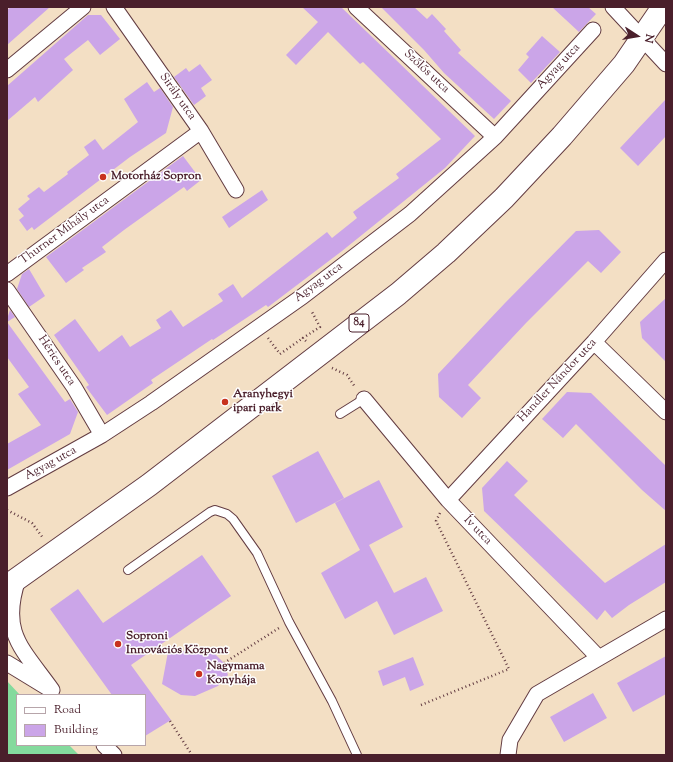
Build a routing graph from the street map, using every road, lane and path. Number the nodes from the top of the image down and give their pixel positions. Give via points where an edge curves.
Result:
1 (83, 7) edge
2 (114, 7) edge
3 (356, 7) edge
4 (612, 7) edge
5 (663, 7) edge
6 (593, 30) dead end
7 (642, 38) junction
8 (666, 64) edge
9 (7, 70) edge
10 (201, 131) junction
11 (495, 137) junction
12 (236, 190) dead end
13 (666, 260) edge
14 (7, 274) edge
15 (7, 290) edge
16 (303, 296) junction
17 (259, 327) junction
18 (303, 338) junction
19 (594, 342) junction
20 (309, 346) dead end
21 (330, 366) dead end
22 (364, 399) junction
23 (666, 412) edge
24 (340, 414) dead end
25 (102, 435) junction
26 (7, 488) edge
27 (448, 500) junction
28 (7, 510) edge
29 (53, 553) junction
30 (128, 570) dead end
31 (12, 582) edge
32 (666, 619) edge
33 (289, 622) junction
34 (7, 640) edge
35 (598, 657) junction
36 (7, 663) edge
37 (224, 663) dead end
38 (54, 693) edge
39 (420, 705) dead end
40 (170, 721) dead end
41 (105, 746) edge
42 (114, 755) edge
43 (192, 755) edge
44 (357, 755) edge
45 (508, 755) edge

1 - 9 street
2 - 10 street, Sirály utca
3 - 11 street, Szőlős utca
4 - 7 street
5 - 7 main road, 84
6 - 11 street, Agyag utca
7 - 8 street
7 - 29 main road, 84 via 624,64 562,136 504,198 446,253 398,294 149,485
10 - 12 street, Sirály utca
10 - 14 street, Thurner Mihály utca
11 - 16 street, Agyag utca via 410,214
13 - 19 street, Handler Nándor utca
15 - 25 street, Hérics utca via 74,387
16 - 17 street, Agyag utca
16 - 18 path via 320,327
17 - 18 path via 280,354
17 - 25 street, Agyag utca
18 - 20 path
19 - 23 street
19 - 27 street, Handler Nándor utca
21 - 22 path via 347,375
22 - 24 lane
22 - 27 street, Ív utca
25 - 26 street, Agyag utca
27 - 35 street, Ív utca
27 - 39 path via 436,521 508,669
28 - 29 path via 32,523
29 - 31 main road, 84
30 - 33 lane via 215,510 233,519 257,553
31 - 38 street via 12,630 19,645
32 - 35 street
33 - 37 path
33 - 44 lane via 332,701
34 - 38 street
35 - 45 street via 537,694 510,740
36 - 38 street
40 - 43 path
41 - 42 street

